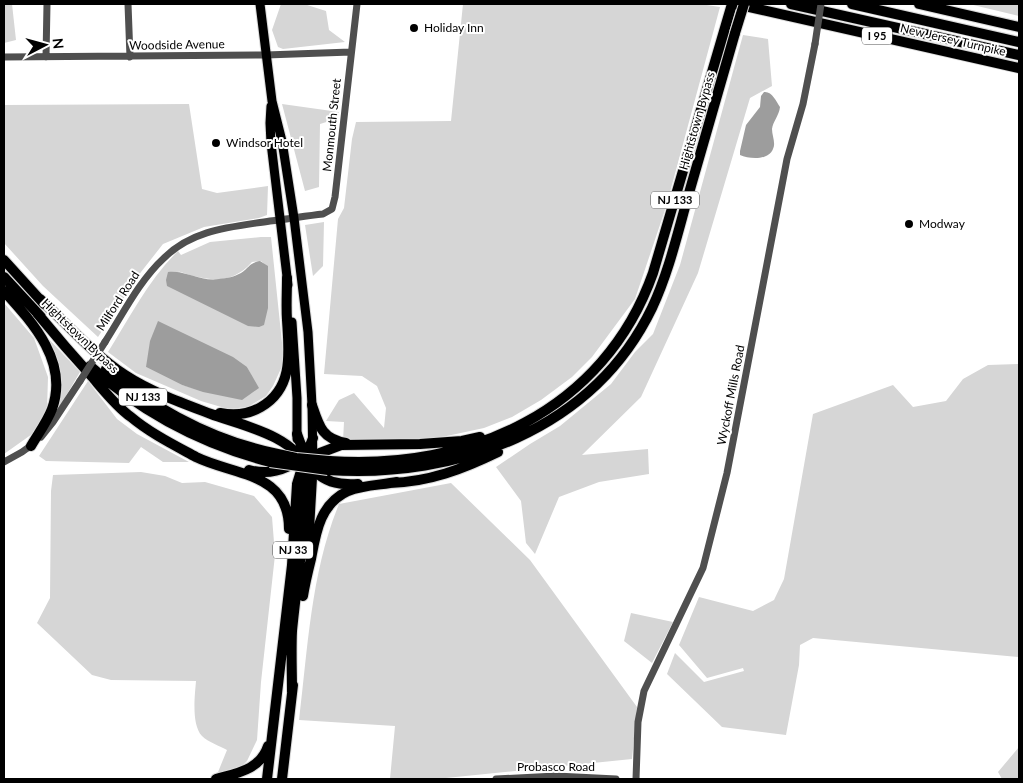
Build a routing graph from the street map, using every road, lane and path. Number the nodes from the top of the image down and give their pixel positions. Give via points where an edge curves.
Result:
1 (47, 4) edge
2 (128, 4) edge
3 (260, 4) edge
4 (357, 4) edge
5 (734, 4) edge
6 (744, 4) edge
7 (791, 4) edge
8 (822, 4) edge
9 (852, 4) edge
10 (919, 4) edge
11 (1019, 28) edge
12 (1019, 42) edge
13 (351, 52) junction
14 (1019, 55) edge
15 (266, 56) junction
16 (4, 57) edge
17 (46, 57) junction
18 (130, 57) junction
19 (1019, 68) edge
20 (272, 101) junction
21 (294, 218) junction
22 (280, 220) junction
23 (4, 260) edge
24 (4, 277) edge
25 (287, 278) junction
26 (4, 292) edge
27 (40, 299) junction
28 (37, 313) junction
29 (152, 390) junction
30 (312, 404) junction
31 (539, 416) junction
32 (550, 421) junction
33 (297, 434) joint
34 (313, 438) joint
35 (175, 444) junction
36 (352, 444) junction
37 (31, 446) junction
38 (272, 457) junction
39 (305, 461) junction
40 (4, 462) edge
41 (329, 466) junction
42 (397, 482) junction
43 (304, 588) junction
44 (286, 616) junction
45 (292, 692) junction
46 (272, 736) junction
47 (216, 779) edge
48 (267, 779) edge
49 (282, 779) edge
50 (496, 779) edge
51 (508, 779) edge
52 (616, 779) edge
53 (636, 779) edge

1 - 17 street
2 - 18 street
3 - 15 main road
4 - 13 street, Monmouth Street
5 - 19 highway, New Jersey Turnpike / I 95
5 - 31 highway, Hightstown Bypass / NJ 133 via 644,298 604,359 567,396
6 - 32 highway, Hightstown Bypass / NJ 133, bridge via 668,266 652,306 631,344 610,371
7 - 14 highway, New Jersey Turnpike / I 95
8 - 53 street, Wyckoff Mills Road, bridge via 803,104 788,159 728,473 703,568 644,691 638,722
9 - 12 highway, New Jersey Turnpike / I 95
10 - 11 highway
13 - 15 street, Woodside Avenue
13 - 21 street, Monmouth Street via 334,205 328,212
15 - 18 street, Woodside Avenue
15 - 20 main road
16 - 17 street, Woodside Avenue
17 - 18 street, Woodside Avenue
20 - 21 main road
20 - 22 main road via 270,123
21 - 22 street, Milford Road
21 - 30 main road via 308,332
22 - 25 main road
22 - 37 street, Milford Road, bridge via 217,229 195,237 163,258 148,275 49,428
23 - 27 highway, Hightstown Bypass / NJ 133
24 - 28 highway, Hightstown Bypass / NJ 133
25 - 29 highway via 288,367 280,389 267,403 248,413 226,414
25 - 33 main road via 294,346
26 - 37 highway via 37,329 49,351 55,375 52,410
27 - 29 highway via 102,358
27 - 38 highway, Hightstown Bypass / NJ 133 via 95,360 145,399 202,430
28 - 35 highway via 126,414
28 - 38 highway, Hightstown Bypass / NJ 133 via 97,372 147,410 212,443
29 - 39 highway via 272,435
30 - 34 main road
30 - 36 highway via 326,434 338,442
31 - 36 highway via 468,440
31 - 41 highway, Hightstown Bypass / NJ 133 via 497,437 448,452 394,461
32 - 41 highway, Hightstown Bypass / NJ 133 via 504,444 447,461 393,470 360,471
32 - 42 highway via 530,436 466,467 433,478
33 - 39 highway
34 - 39 highway
35 - 39 highway via 258,472 277,471
35 - 44 highway via 196,457 260,480 280,496 290,526
36 - 39 highway via 331,448
37 - 40 street, Milford Road
38 - 41 highway, Hightstown Bypass / NJ 133, bridge
39 - 42 highway via 325,479 342,484
39 - 43 main road, NJ 33 via 310,536
39 - 44 highway, NJ 33 via 297,484
39 - 45 highway via 301,550 292,632
42 - 43 highway via 353,489 330,505 318,527
43 - 45 highway, NJ 33
44 - 46 highway, NJ 33
45 - 49 highway, NJ 33
46 - 47 highway via 261,761 246,771
46 - 48 highway, NJ 33
50 - 51 street, Probasco Road
51 - 52 street, Probasco Road via 556,776

